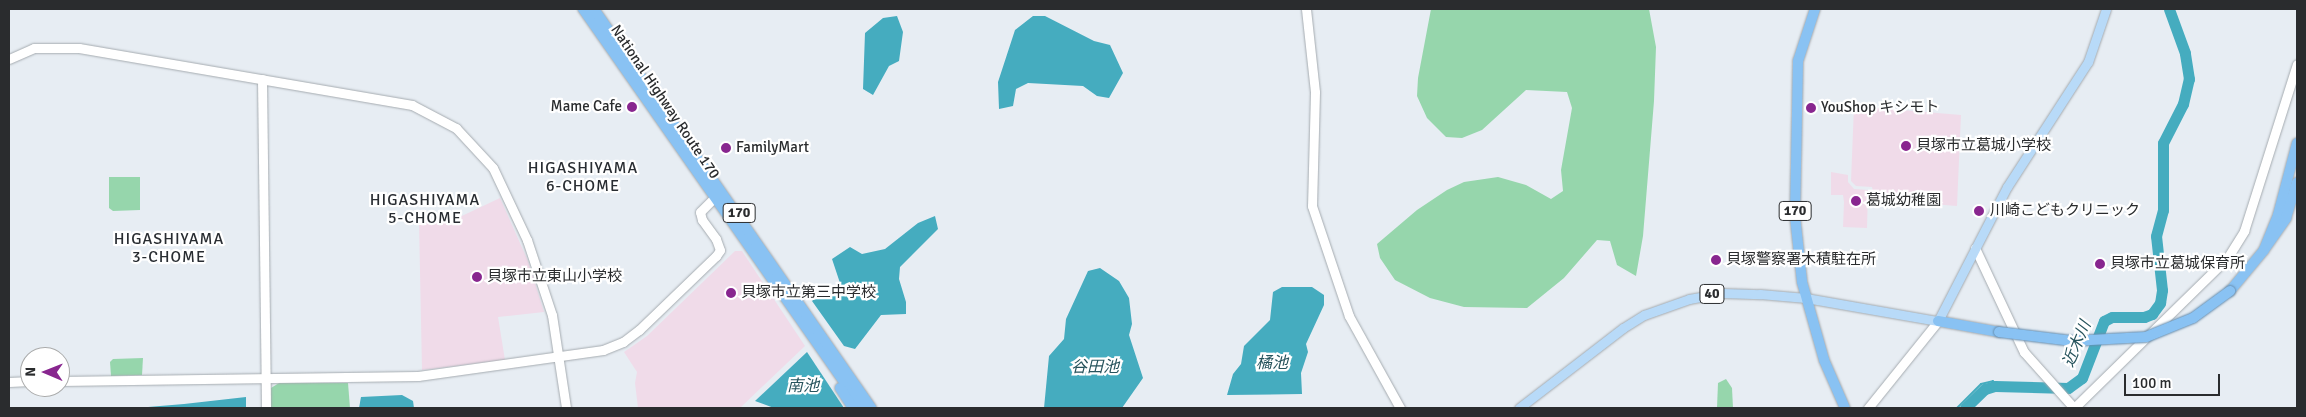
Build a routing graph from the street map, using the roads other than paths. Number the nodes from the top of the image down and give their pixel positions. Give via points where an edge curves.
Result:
1 (583, 9) edge
2 (594, 9) edge
3 (1306, 9) edge
4 (1815, 9) edge
5 (2106, 9) edge
6 (599, 23) junction
7 (9, 59) edge
8 (2297, 64) edge
9 (262, 79) junction
10 (2297, 143) edge
11 (2297, 183) edge
12 (723, 190) junction
13 (713, 198) junction
14 (1974, 248) junction
15 (2264, 250) junction
16 (1806, 298) junction
17 (808, 313) junction
18 (1938, 321) junction
19 (559, 356) junction
20 (832, 366) junction
21 (265, 377) junction
22 (70, 381) edge
23 (266, 408) edge
24 (566, 408) edge
25 (852, 408) edge
26 (862, 408) edge
27 (871, 408) edge
28 (880, 408) edge
29 (1400, 408) edge
30 (1519, 408) edge
31 (1845, 408) edge
32 (1868, 408) edge
33 (2074, 408) edge

1 - 6 highway, National Highway Route 170 / 170
2 - 6 highway, National Highway Route 170 / 170
3 - 29 street via 1315,92 1312,206 1348,316
4 - 16 highway, 170 via 1801,48 1798,75 1794,202
5 - 14 main road via 2088,62 2007,187
6 - 12 highway, National Highway Route 170 / 170
6 - 13 highway, National Highway Route 170 / 170
7 - 9 street via 34,48 67,46
8 - 33 street via 2244,231 2228,257
9 - 19 street via 412,105 456,128 478,148 493,168 527,240 543,282
9 - 21 street
10 - 15 highway via 2278,215
11 - 15 highway via 2286,218
12 - 13 street
12 - 17 highway, National Highway Route 170 / 170
13 - 19 street via 700,212 720,250 710,262 623,342 603,350
13 - 20 highway, National Highway Route 170 / 170
14 - 18 main road
14 - 33 street via 2024,352
15 - 18 highway, bridge via 2230,291 2194,318 2146,336 2072,341
16 - 18 main road, 40
16 - 30 main road, 40 via 1723,293 1664,307 1608,337
16 - 31 highway, 170 via 1824,360
17 - 27 highway, National Highway Route 170 / 170
17 - 28 highway
18 - 32 street
19 - 21 street via 440,374
19 - 24 street
20 - 25 highway via 833,376
20 - 26 highway, National Highway Route 170 / 170
21 - 22 street
21 - 23 street

